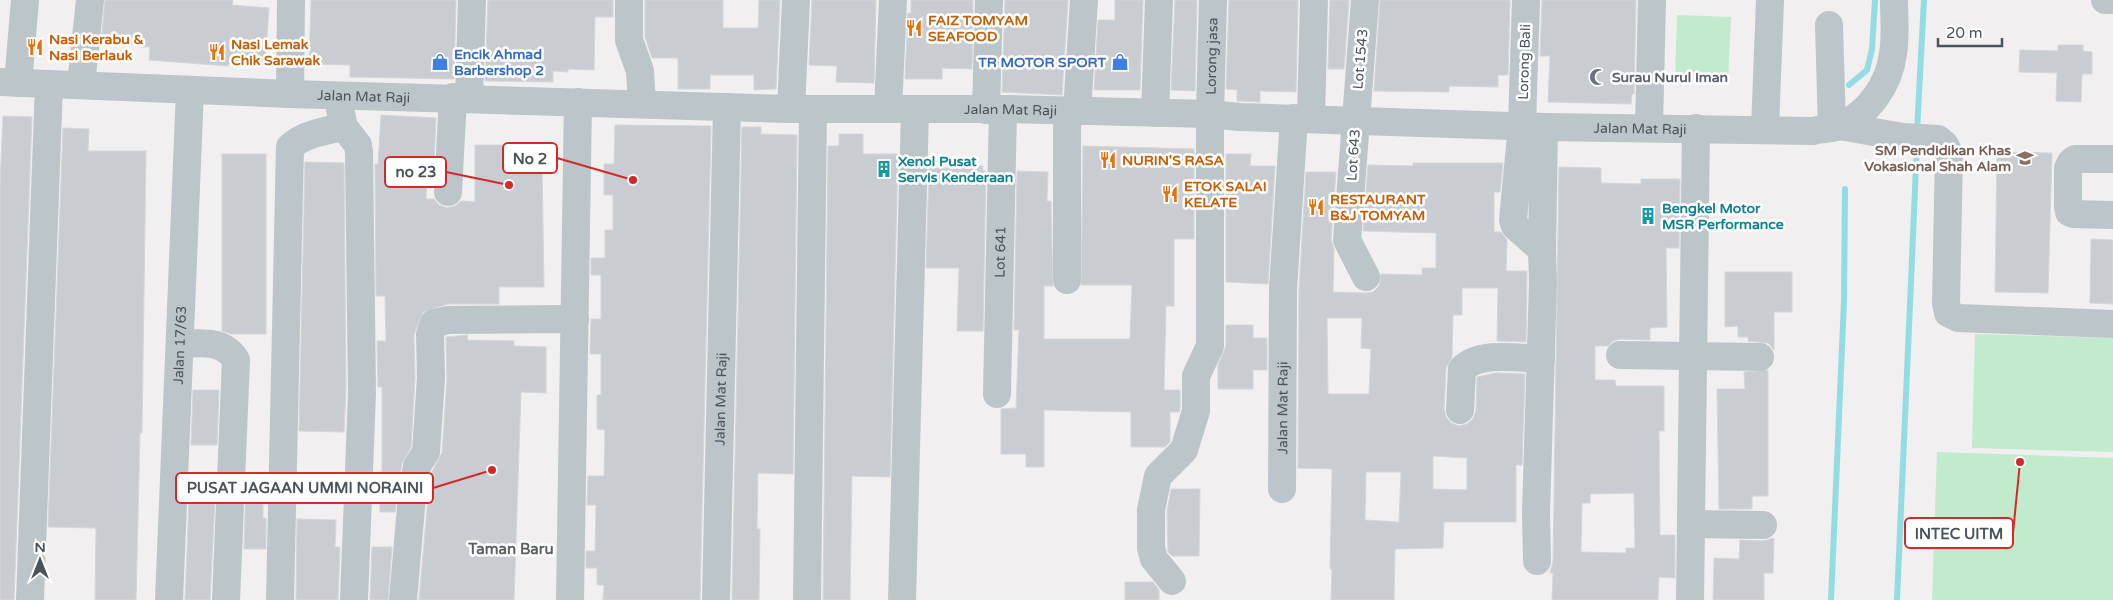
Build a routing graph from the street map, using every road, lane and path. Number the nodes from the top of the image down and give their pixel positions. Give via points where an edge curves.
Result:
1 (25, 0) edge
2 (90, 0) edge
3 (291, 0) edge
4 (472, 0) edge
5 (628, 0) edge
6 (796, 0) edge
7 (893, 0) edge
8 (989, 0) edge
9 (1084, 0) edge
10 (1159, 0) edge
11 (1213, 0) edge
12 (1314, 0) edge
13 (1365, 0) edge
14 (1526, 0) edge
15 (1652, 0) edge
16 (1770, 0) edge
17 (1894, 0) edge
18 (2105, 0) edge
19 (2113, 0) edge
20 (1829, 25) dead end
21 (9, 82) edge
22 (49, 84) junction
23 (81, 85) junction
24 (190, 90) junction
25 (290, 94) junction
26 (338, 95) junction
27 (461, 98) junction
28 (578, 102) junction
29 (642, 104) junction
30 (727, 107) junction
31 (802, 109) junction
32 (888, 109) junction
33 (915, 110) junction
34 (994, 110) junction
35 (1072, 112) junction
36 (1155, 113) junction
37 (1210, 114) junction
38 (1302, 118) junction
39 (1355, 119) junction
40 (1533, 126) junction
41 (344, 127) junction
42 (1836, 127) junction
43 (1649, 128) junction
44 (1696, 128) junction
45 (1765, 130) junction
46 (2113, 159) edge
47 (448, 192) dead end
48 (2113, 215) edge
49 (1366, 277) dead end
50 (1067, 280) dead end
51 (575, 319) junction
52 (2113, 324) edge
53 (180, 344) junction
54 (1620, 355) dead end
55 (1693, 355) junction
56 (1760, 357) dead end
57 (1541, 359) junction
58 (997, 394) dead end
59 (1460, 410) dead end
60 (1282, 489) dead end
61 (1691, 524) junction
62 (1763, 525) dead end
63 (1537, 561) dead end
64 (1172, 581) dead end
65 (30, 600) edge
66 (169, 600) edge
67 (226, 600) edge
68 (280, 600) edge
69 (354, 600) edge
70 (403, 600) edge
71 (570, 600) edge
72 (716, 600) edge
73 (807, 600) edge
74 (902, 600) edge
75 (1690, 600) edge

1 - 21 street
2 - 23 street
3 - 25 street
4 - 27 street
5 - 29 street via 628,40 640,71
6 - 31 street
7 - 32 street
8 - 34 street, Lot 641
9 - 35 street
10 - 36 street
11 - 37 street, Lorong jasa
12 - 38 street
13 - 39 street, Lot 1543
14 - 40 street, Lorong Bali
15 - 43 street
16 - 45 street
17 - 42 street, Jalan Mat Raji via 1893,54 1888,76 1877,97 1859,115
18 - 19 street
20 - 42 street
21 - 22 street, Jalan Mat Raji
22 - 23 street, Jalan Mat Raji
22 - 65 street
23 - 24 street, Jalan Mat Raji
24 - 25 street, Jalan Mat Raji
24 - 53 street, Jalan 17/63
25 - 26 street, Jalan Mat Raji
26 - 27 street, Jalan Mat Raji
26 - 41 street
27 - 28 street, Jalan Mat Raji
27 - 47 street
28 - 29 street, Jalan Mat Raji
28 - 51 street
29 - 30 street, Jalan Mat Raji
30 - 31 street, Jalan Mat Raji
30 - 72 street, Jalan Mat Raji
31 - 32 street, Jalan Mat Raji
31 - 73 street
32 - 33 street, Jalan Mat Raji
33 - 34 street, Jalan Mat Raji
33 - 74 street
34 - 35 street, Jalan Mat Raji
34 - 58 street, Lot 641
35 - 36 street, Jalan Mat Raji
35 - 50 street
36 - 37 street, Jalan Mat Raji
37 - 38 street, Jalan Mat Raji
37 - 64 street, Lorong jasa via 1210,346 1196,376 1196,411 1184,450 1158,476 1151,510 1152,554
38 - 39 street, Jalan Mat Raji
38 - 60 street, Jalan Mat Raji via 1283,289
39 - 40 street, Jalan Mat Raji
39 - 49 street, Lot 643 via 1347,240
40 - 43 street, Jalan Mat Raji
40 - 57 street, Lorong Bali via 1513,220 1515,226 1542,250
41 - 68 street via 297,140 290,147
41 - 69 street via 358,145 359,153 362,393
42 - 45 street, Jalan Mat Raji
42 - 52 street via 1938,139 1945,145 1949,153 1948,313 1958,318
43 - 44 street, Jalan Mat Raji
44 - 45 street, Jalan Mat Raji
44 - 55 street
46 - 48 street via 2075,159 2068,168 2069,212
51 - 70 street via 434,322 430,335 426,452 417,466 412,496
51 - 71 street
53 - 66 street, Jalan 17/63
53 - 67 street via 211,342 232,352 236,360
54 - 55 street
55 - 56 street
55 - 61 street
57 - 59 street via 1496,358 1467,364 1462,369
57 - 63 street
61 - 62 street
61 - 75 street

